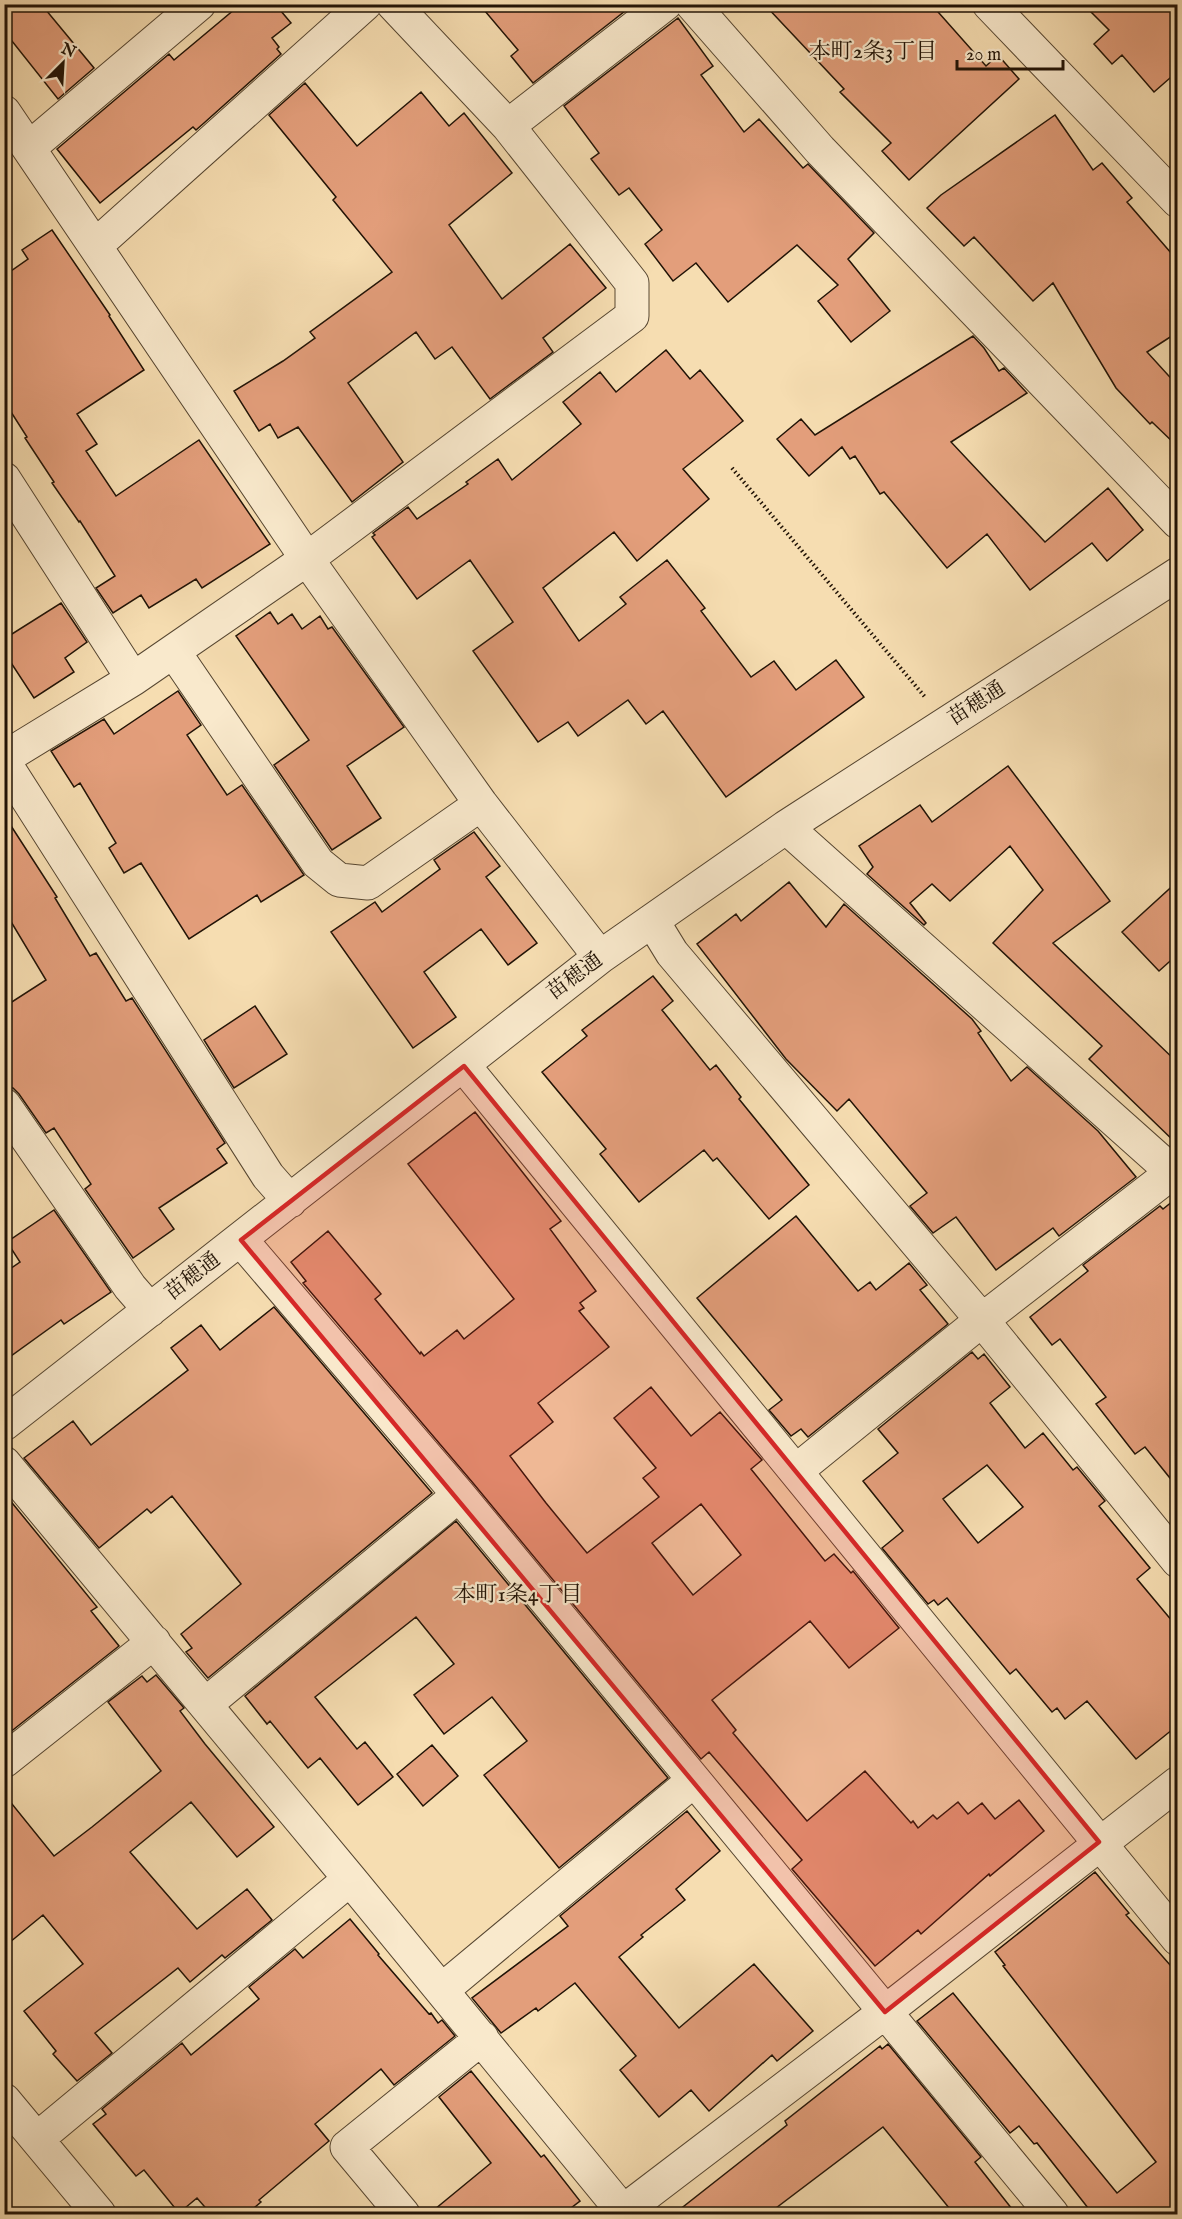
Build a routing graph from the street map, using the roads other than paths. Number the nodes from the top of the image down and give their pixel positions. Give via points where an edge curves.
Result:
1 (199, 4) edge
2 (365, 4) edge
3 (393, 4) edge
4 (665, 4) edge
5 (692, 4) edge
6 (989, 4) edge
7 (4, 112) edge
8 (508, 126) junction
9 (29, 148) junction
10 (1178, 201) edge
11 (95, 246) junction
12 (4, 479) edge
13 (1178, 522) edge
14 (306, 559) junction
15 (1178, 574) edge
16 (174, 652) junction
17 (133, 679) junction
18 (4, 760) edge
19 (481, 804) junction
20 (786, 827) junction
21 (653, 921) junction
22 (600, 957) junction
23 (464, 1066) junction
24 (4, 1105) edge
25 (1176, 1173) edge
26 (290, 1202) junction
27 (242, 1239) junction
28 (150, 1310) junction
29 (982, 1320) junction
30 (4, 1424) edge
31 (4, 1463) edge
32 (796, 1471) junction
33 (459, 1495) junction
34 (1175, 1551) edge
35 (154, 1642) junction
36 (206, 1704) junction
37 (4, 1761) edge
38 (693, 1780) junction
39 (1178, 1783) edge
40 (1099, 1842) junction
41 (350, 1879) junction
42 (1178, 1940) edge
43 (442, 1990) junction
44 (885, 2012) junction
45 (482, 2038) junction
46 (4, 2100) edge
47 (37, 2139) junction
48 (99, 2214) edge
49 (403, 2214) edge
50 (623, 2214) edge
51 (1052, 2214) edge

1 - 9 street
2 - 11 street
3 - 8 street
4 - 8 street
5 - 13 street via 820,150
6 - 10 street
7 - 9 street
8 - 14 street via 632,283 632,316
9 - 11 street
11 - 14 street
12 - 17 street
14 - 16 street
14 - 19 street
15 - 20 street, 苗穂通
16 - 17 street
16 - 19 street via 318,863 339,880 368,883
17 - 18 street
18 - 26 street via 268,1176
19 - 22 street
20 - 21 street, 苗穂通
20 - 25 street
21 - 22 street, 苗穂通
21 - 29 street via 672,953
22 - 23 street, 苗穂通
23 - 26 street, 苗穂通
23 - 32 street
24 - 28 street
25 - 29 street
26 - 27 street, 苗穂通
27 - 28 street, 苗穂通
27 - 33 street
28 - 30 street, 苗穂通
29 - 32 street
29 - 34 street
31 - 35 street
32 - 40 street
33 - 36 street
33 - 38 street
35 - 36 street
35 - 37 street
36 - 41 street
38 - 43 street
38 - 44 street
39 - 40 street
40 - 42 street
40 - 44 street
41 - 43 street
41 - 47 street
43 - 45 street
44 - 50 street
44 - 51 street
45 - 49 street via 347,2146
45 - 50 street
46 - 47 street
47 - 48 street

